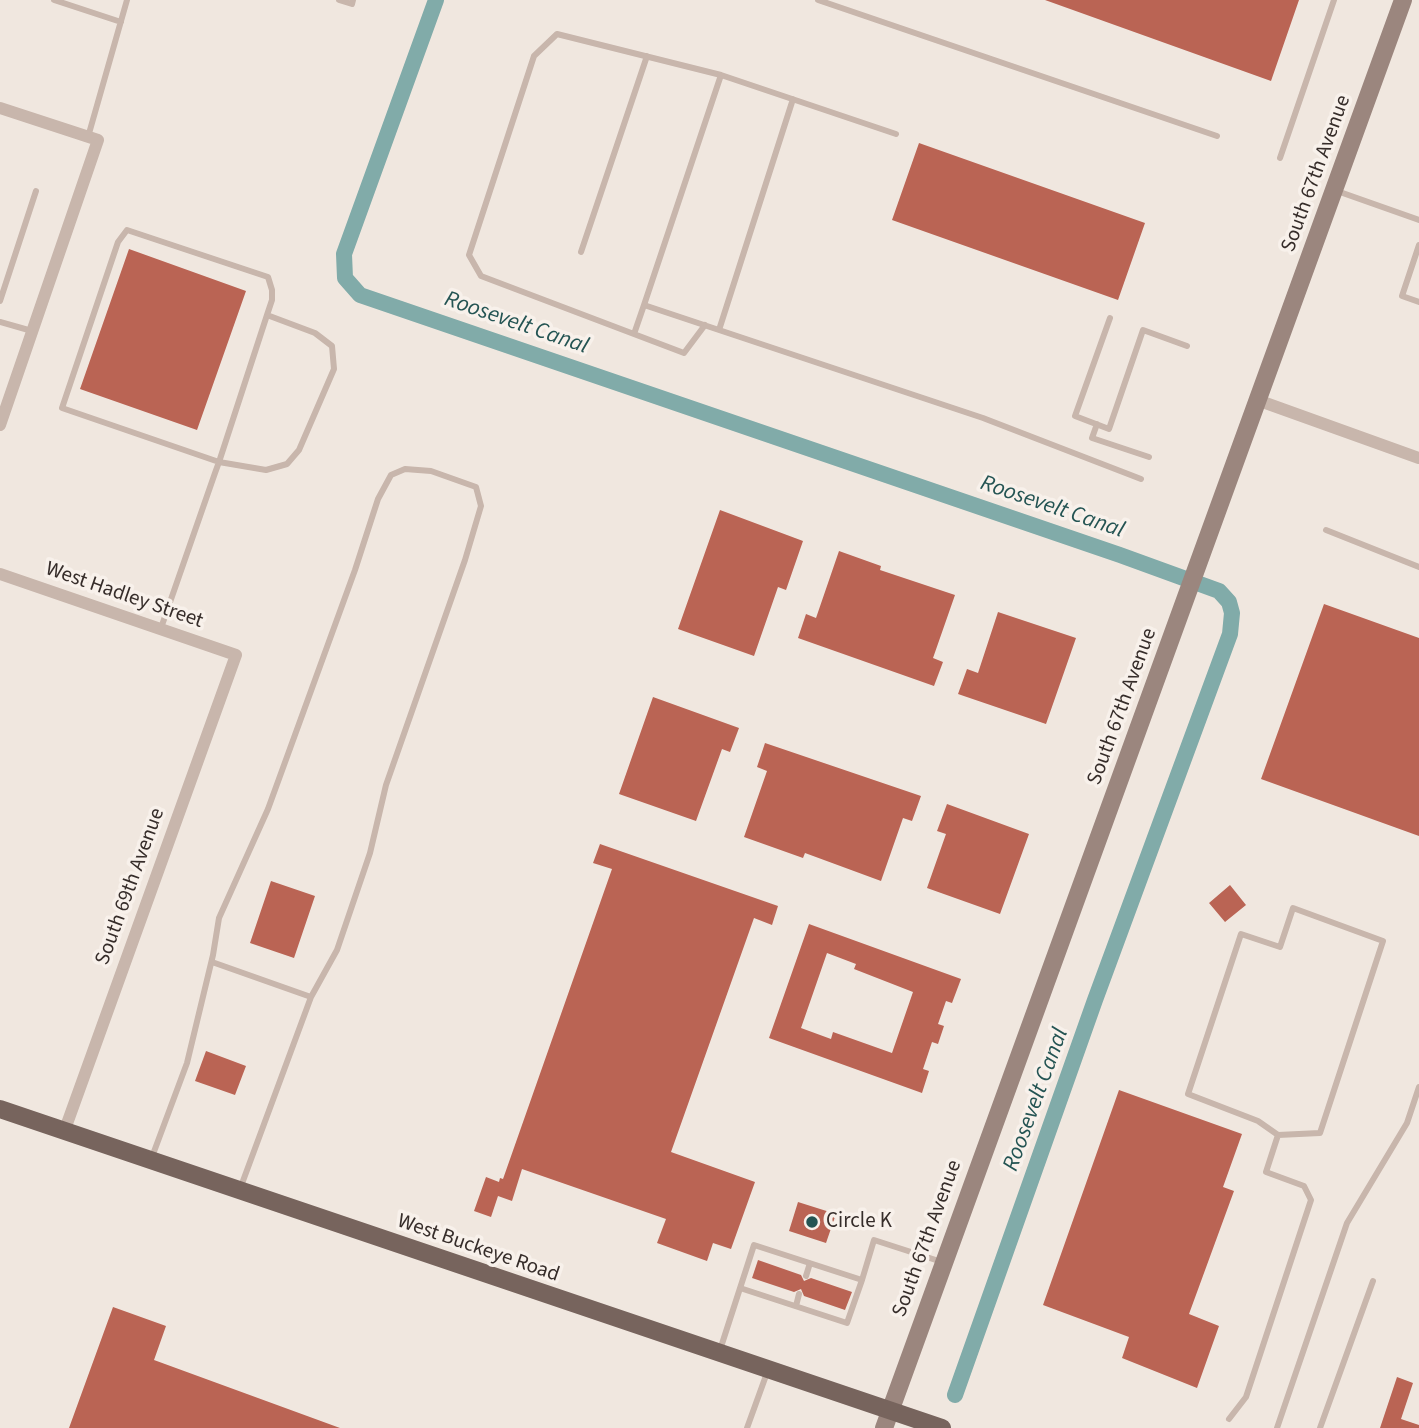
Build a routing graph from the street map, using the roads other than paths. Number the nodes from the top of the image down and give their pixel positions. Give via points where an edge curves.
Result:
1 (54, 0) edge
2 (127, 0) edge
3 (340, 0) edge
4 (353, 0) edge
5 (818, 0) edge
6 (1334, 0) edge
7 (1403, 0) edge
8 (121, 22) junction
9 (647, 56) junction
10 (721, 75) junction
11 (793, 99) junction
12 (0, 108) edge
13 (896, 134) dead end
14 (1217, 136) dead end
15 (93, 138) junction
16 (1280, 158) dead end
17 (1335, 190) junction
18 (36, 191) dead end
19 (1419, 220) edge
20 (1419, 245) edge
21 (581, 251) dead end
22 (0, 301) edge
23 (1419, 302) edge
24 (644, 305) junction
25 (267, 316) junction
26 (1110, 318) dead end
27 (0, 322) edge
28 (705, 325) junction
29 (719, 330) junction
30 (32, 331) junction
31 (634, 334) junction
32 (1186, 346) dead end
33 (1259, 401) junction
34 (1097, 424) junction
35 (0, 425) edge
36 (1149, 457) dead end
37 (1419, 457) edge
38 (219, 462) junction
39 (1141, 479) dead end
40 (1326, 530) dead end
41 (1419, 567) edge
42 (0, 574) edge
43 (161, 628) junction
44 (236, 655) joint
45 (212, 962) junction
46 (311, 997) junction
47 (1419, 1087) edge
48 (0, 1109) edge
49 (64, 1132) junction
50 (1278, 1135) junction
51 (150, 1162) junction
52 (239, 1192) junction
53 (944, 1262) junction
54 (810, 1263) junction
55 (806, 1276) dead end
56 (862, 1280) junction
57 (1373, 1281) dead end
58 (740, 1288) junction
59 (799, 1294) dead end
60 (796, 1306) junction
61 (719, 1353) junction
62 (768, 1369) junction
63 (890, 1410) junction
64 (1229, 1419) dead end
65 (747, 1428) edge
66 (884, 1428) edge
67 (942, 1428) edge
68 (1277, 1428) edge
69 (1320, 1428) edge

1 - 8 lane
2 - 8 lane
3 - 4 lane via 352,4
5 - 14 lane
6 - 16 lane
7 - 17 main road, South 67th Avenue
8 - 15 lane
9 - 10 lane
9 - 21 lane
9 - 31 lane via 557,34 534,56 469,255 481,276
10 - 11 lane
10 - 24 lane
11 - 13 lane
11 - 29 lane
12 - 15 street
15 - 30 street
17 - 19 lane
17 - 33 main road, South 67th Avenue
18 - 22 lane
20 - 23 lane via 1402,296
24 - 28 lane
24 - 31 lane
25 - 38 lane
25 - 38 lane via 315,333 332,346 334,369 299,450 288,464 266,470
25 - 38 lane via 272,290 268,277 127,230 118,242 62,408
26 - 34 lane via 1075,416
27 - 30 lane
28 - 29 lane
28 - 31 lane via 684,353
29 - 39 lane via 984,418
30 - 35 street
32 - 34 lane via 1143,330 1109,429
33 - 37 street
33 - 53 main road, South 67th Avenue
34 - 36 lane via 1092,438
38 - 43 lane
40 - 41 lane
42 - 43 street, West Hadley Street
43 - 44 street, West Hadley Street
44 - 49 street, South 69th Avenue
45 - 46 lane
45 - 46 lane via 219,918 268,809 377,499 391,475 405,469 476,487 481,506 465,560 386,785 370,853 337,950
45 - 51 lane via 187,1063
46 - 52 lane
47 - 68 lane via 1407,1123 1347,1223
48 - 49 main road, West Buckeye Road
49 - 51 main road, West Buckeye Road
50 - 50 lane via 1258,1121 1188,1094 1241,934 1280,947 1293,908 1383,941 1320,1133
50 - 64 lane via 1266,1172 1304,1186 1311,1200 1246,1396
51 - 52 main road, West Buckeye Road
52 - 61 main road, West Buckeye Road
53 - 56 lane via 874,1240
53 - 63 main road, South 67th Avenue
54 - 55 lane
54 - 56 lane
54 - 58 lane via 754,1245
56 - 60 lane via 847,1324
57 - 69 lane
58 - 60 lane
58 - 61 lane
59 - 60 lane
61 - 62 main road, West Buckeye Road
62 - 63 main road, West Buckeye Road
62 - 65 lane
63 - 66 main road, South 67th Avenue
63 - 67 main road, West Buckeye Road

